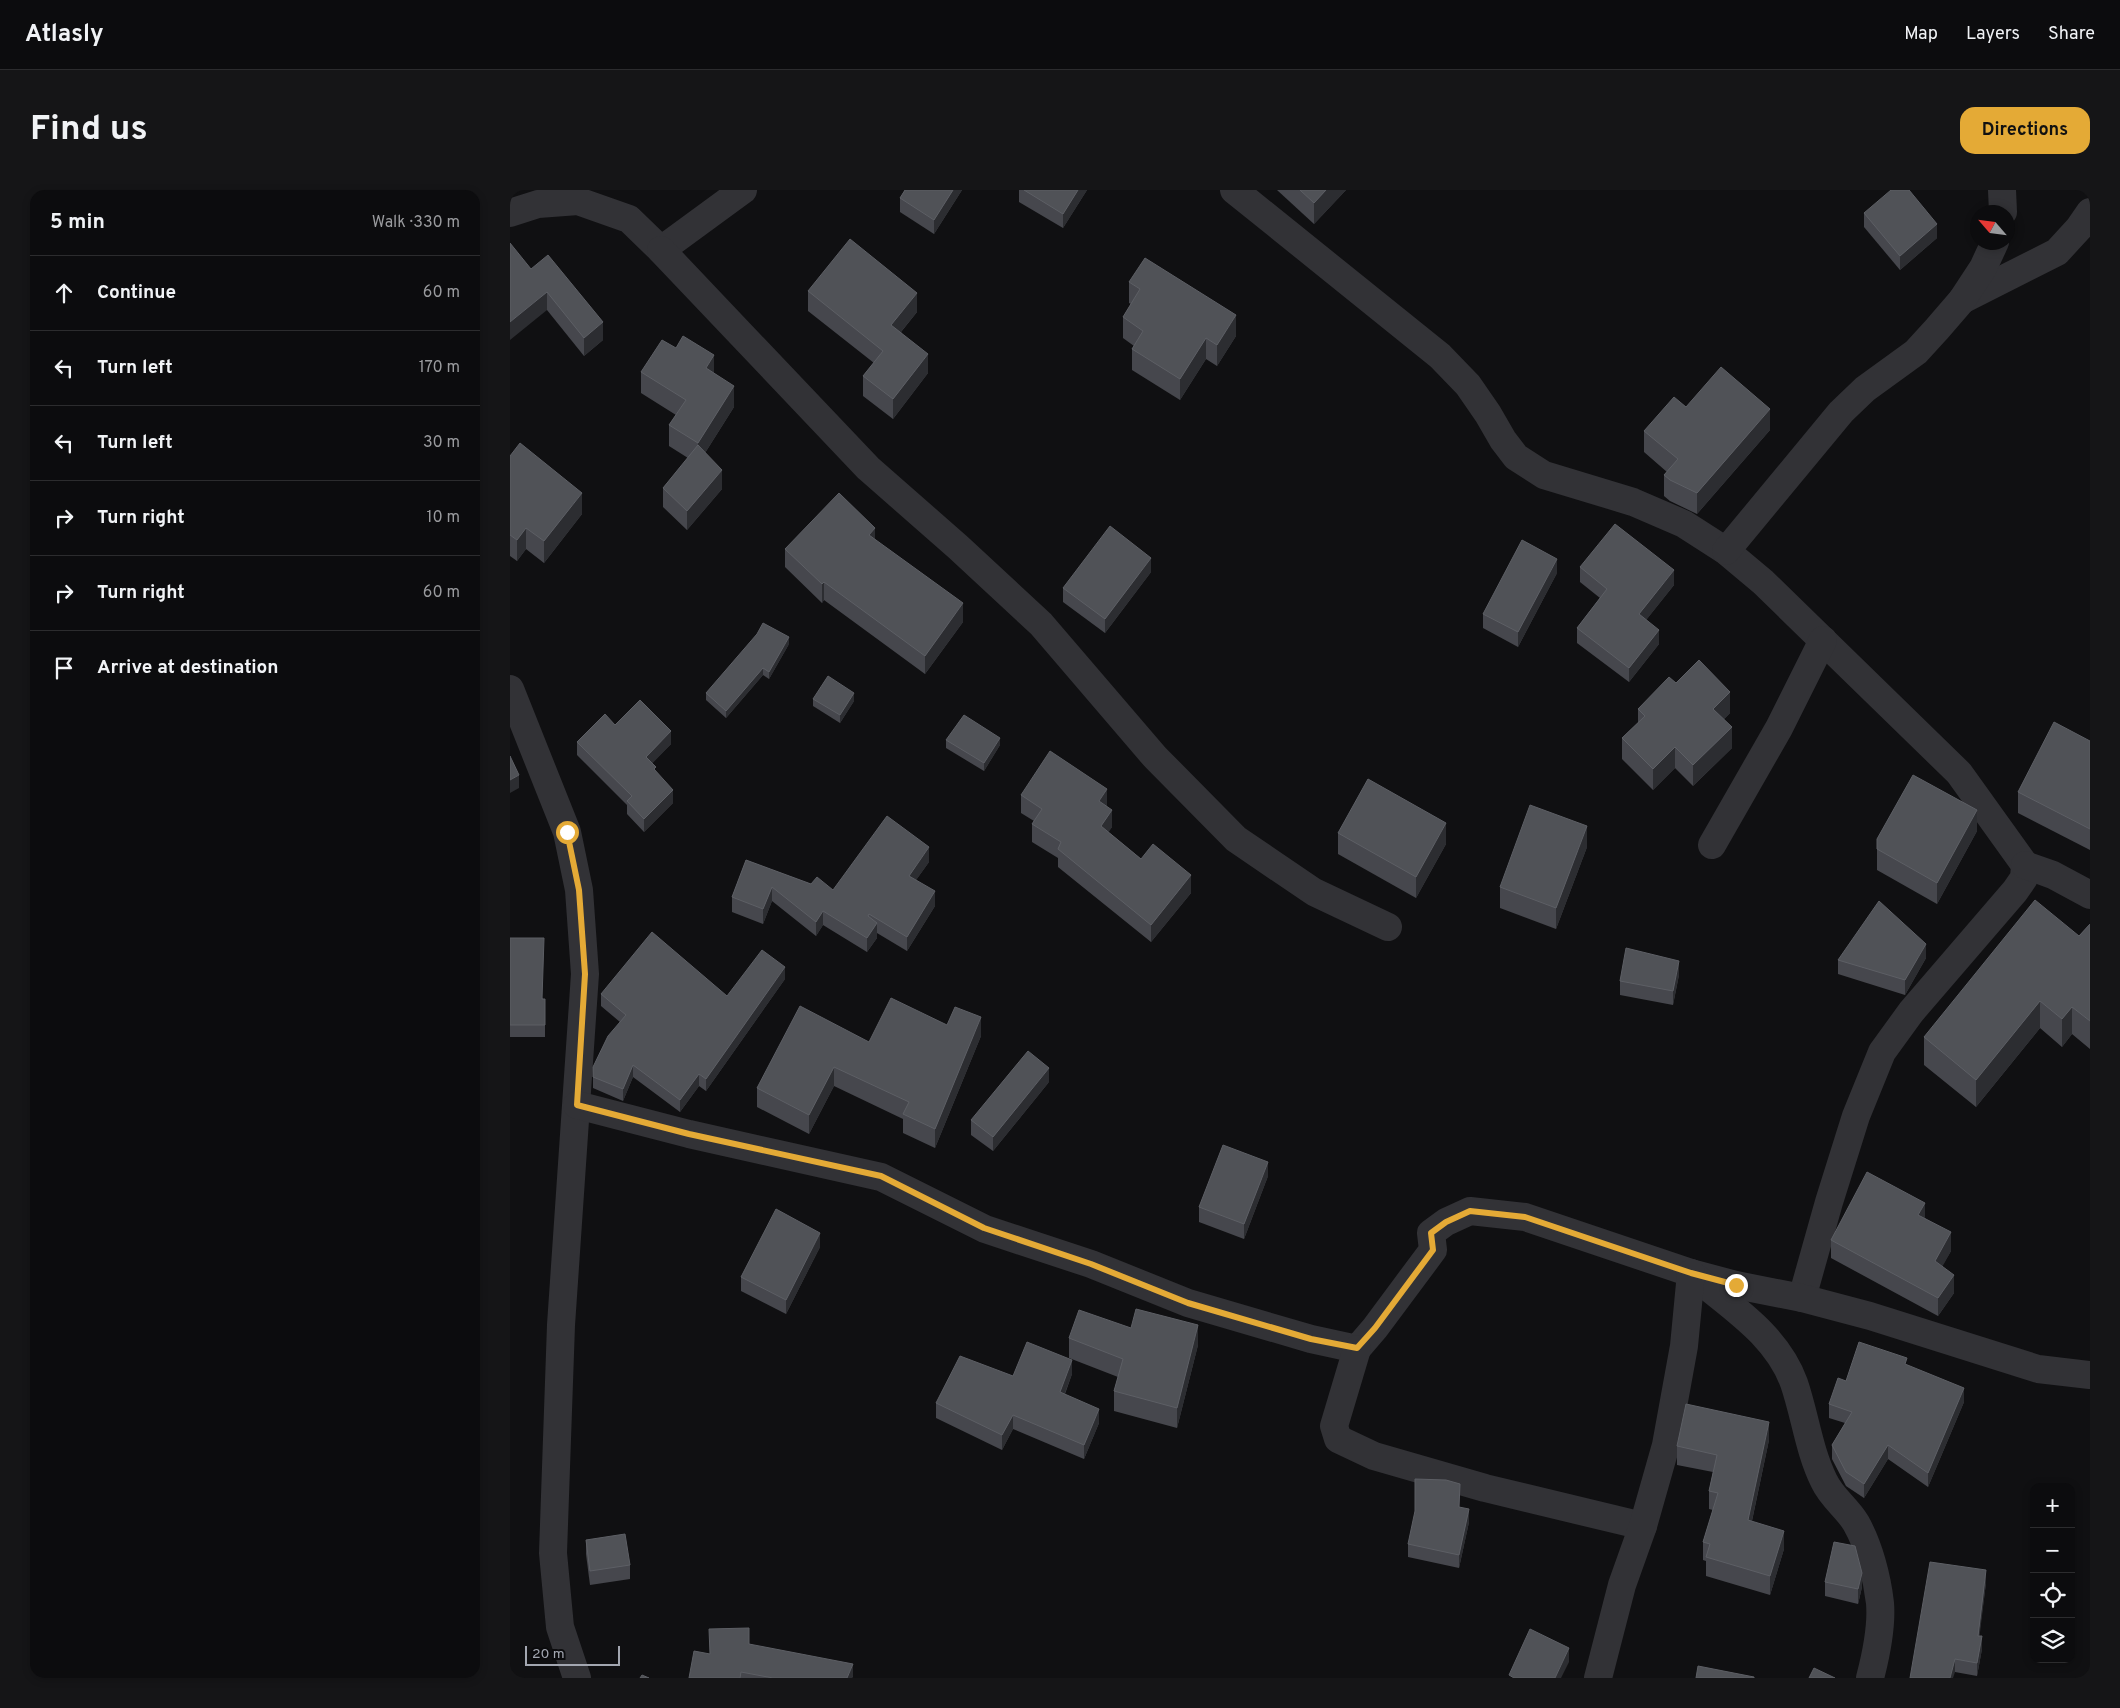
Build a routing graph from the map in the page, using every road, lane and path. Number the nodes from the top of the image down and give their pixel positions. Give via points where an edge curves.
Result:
1 (743, 190) edge
2 (1234, 190) edge
3 (2002, 190) edge
4 (2003, 205) edge
5 (2090, 212) edge
6 (510, 214) edge
7 (661, 250) junction
8 (1991, 250) edge
9 (1962, 300) junction
10 (1726, 551) junction
11 (1822, 640) junction
12 (510, 689) edge
13 (1712, 845) dead end
14 (2025, 864) junction
15 (2090, 895) edge
16 (1388, 927) dead end
17 (577, 1105) junction
18 (1691, 1273) junction
19 (1802, 1298) junction
20 (1357, 1348) junction
21 (2090, 1375) edge
22 (1643, 1526) junction
23 (577, 1678) edge
24 (1598, 1678) edge
25 (1870, 1678) edge

1 - 7 street
2 - 10 street via 1440,356 1468,385 1516,457 1544,475 1633,502 1675,520
3 - 4 street
5 - 9 street via 2057,252
6 - 7 street via 538,204 578,201 629,219
7 - 16 street via 868,468 1041,624 1155,757 1236,839 1314,892
8 - 9 street
9 - 10 street via 1916,352 1865,389 1841,412
10 - 11 street
11 - 13 street via 1779,728
11 - 14 street via 1959,773
12 - 17 street via 567,832 579,890 585,974
14 - 15 street
14 - 19 street via 2024,878 2015,892 1911,1012 1882,1052 1856,1116
17 - 20 street via 689,1134 881,1176 984,1228 1091,1264 1188,1303 1311,1339
17 - 23 street via 561,1325 553,1553 560,1628
18 - 19 street
18 - 20 street via 1525,1217 1470,1211 1431,1233 1433,1250 1393,1306
18 - 22 street via 1684,1346 1666,1445
18 - 25 street via 1757,1328 1777,1350 1793,1382 1824,1482 1835,1500 1856,1522 1870,1556 1880,1604 1875,1660
19 - 21 street via 2038,1369
20 - 22 street via 1334,1426 1338,1439 1349,1446 1485,1488
22 - 24 street via 1622,1585

